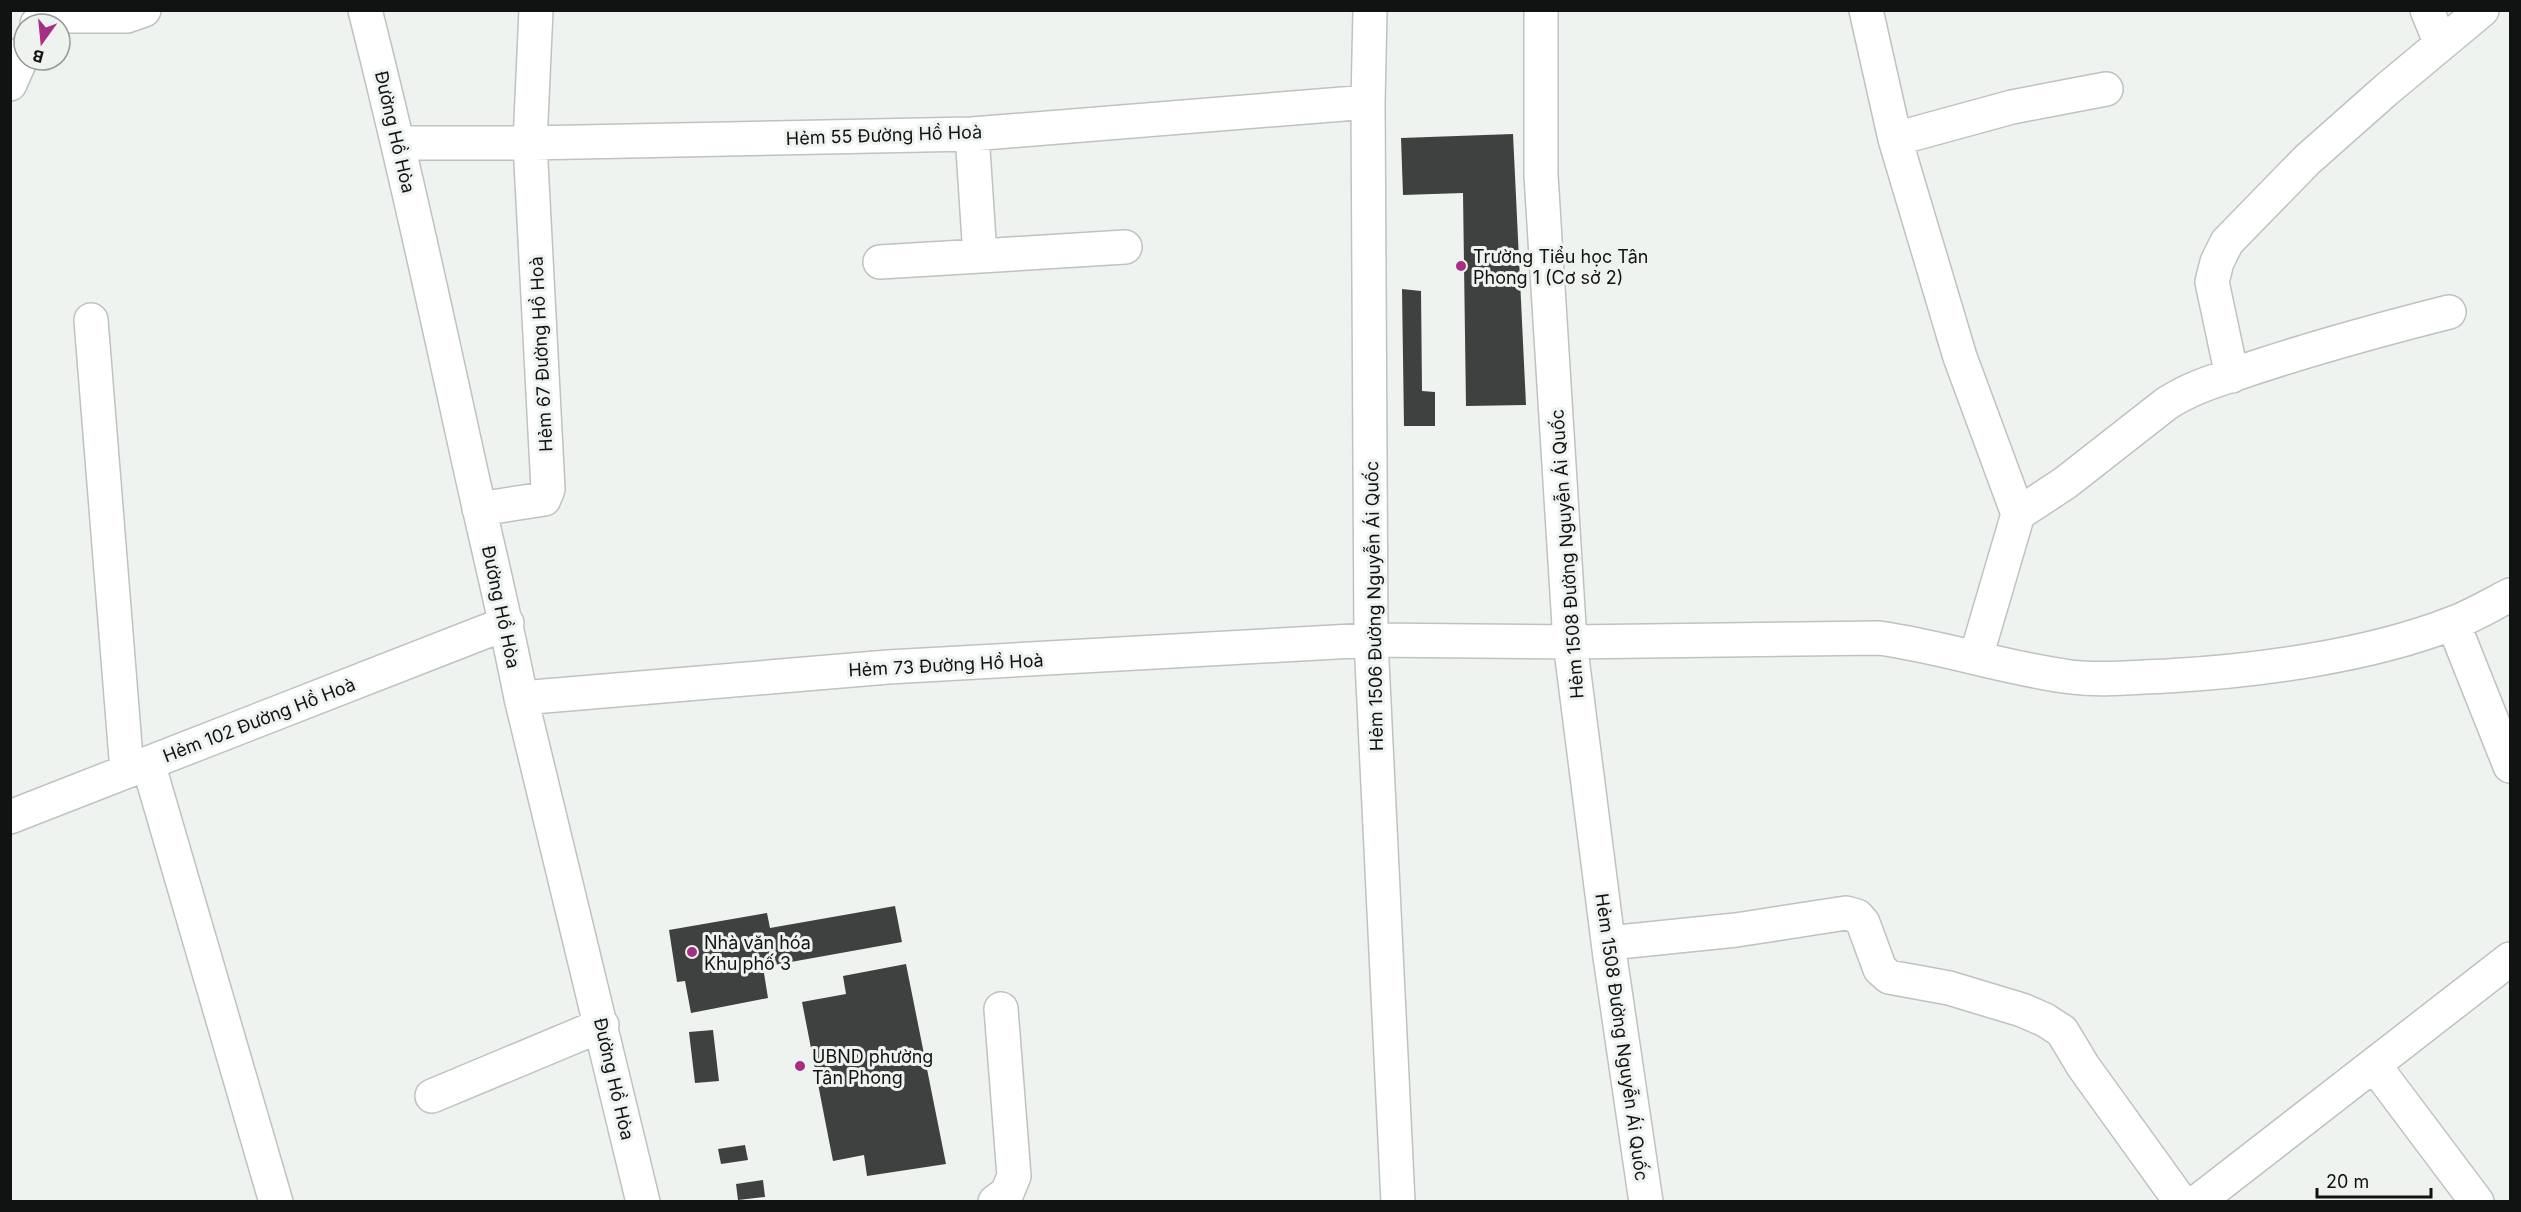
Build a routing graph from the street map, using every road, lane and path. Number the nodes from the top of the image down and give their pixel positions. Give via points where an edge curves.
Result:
1 (144, 10) edge
2 (365, 10) edge
3 (536, 10) edge
4 (1370, 10) edge
5 (1540, 10) edge
6 (1866, 10) edge
7 (2427, 10) edge
8 (2482, 10) edge
9 (72, 16) edge
10 (2441, 44) junction
11 (2106, 89) dead end
12 (1368, 102) junction
13 (972, 134) junction
14 (1895, 139) junction
15 (399, 143) junction
16 (530, 143) junction
17 (1125, 247) dead end
18 (980, 256) junction
19 (880, 262) dead end
20 (2449, 312) dead end
21 (91, 320) dead end
22 (2232, 376) junction
23 (479, 509) junction
24 (2018, 514) junction
25 (2511, 595) edge
26 (507, 623) junction
27 (2453, 623) junction
28 (1371, 640) junction
29 (1570, 642) junction
30 (1976, 657) junction
31 (521, 698) junction
32 (2511, 766) edge
33 (138, 767) junction
34 (10, 817) edge
35 (1609, 943) junction
36 (2511, 959) edge
37 (1001, 1009) dead end
38 (602, 1025) junction
39 (2374, 1065) junction
40 (432, 1096) dead end
41 (276, 1202) edge
42 (643, 1202) edge
43 (995, 1202) edge
44 (1398, 1202) edge
45 (1646, 1202) edge
46 (2181, 1202) edge
47 (2197, 1202) edge
48 (2477, 1202) edge

1 - 9 street via 127,16
2 - 15 street, Đường Hồ Hòa
3 - 16 street
4 - 12 street, Hẻm 1506 Đường Nguyễn Ái Quốc
5 - 29 street, Hẻm 1508 Đường Nguyễn Ái Quốc via 1541,175
6 - 14 street
7 - 10 street
8 - 10 street
10 - 22 street via 2307,160 2227,242 2212,282
11 - 14 street via 2012,107
12 - 13 street, Hẻm 55 Đường Hồ Hoà
12 - 28 street, Hẻm 1506 Đường Nguyễn Ái Quốc
13 - 16 street, Hẻm 55 Đường Hồ Hoà
13 - 18 street
14 - 24 street via 1960,357
15 - 16 street, Hẻm 55 Đường Hồ Hoà
15 - 23 street, Đường Hồ Hòa
16 - 23 street, Hẻm 67 Đường Hồ Hoà via 548,489 544,498
17 - 18 street
18 - 19 street
20 - 22 street via 2361,334
21 - 33 street
22 - 24 street via 2183,393
23 - 26 street, Đường Hồ Hòa
24 - 30 street
25 - 27 street, Hẻm 73 Đường Hồ Hoà
26 - 31 street, Đường Hồ Hòa
26 - 33 street, Hẻm 102 Đường Hồ Hoà
27 - 30 street, Hẻm 73 Đường Hồ Hoà via 2383,645 2218,673 2071,677
27 - 32 street
28 - 29 street, Hẻm 73 Đường Hồ Hoà
28 - 31 street, Hẻm 73 Đường Hồ Hoà via 888,667
28 - 44 street, Hẻm 1506 Đường Nguyễn Ái Quốc
29 - 30 street, Hẻm 73 Đường Hồ Hoà via 1879,638
29 - 35 street, Hẻm 1508 Đường Nguyễn Ái Quốc
31 - 38 street, Đường Hồ Hòa
33 - 34 street, Hẻm 102 Đường Hồ Hoà
33 - 41 street
35 - 45 street, Hẻm 1508 Đường Nguyễn Ái Quốc
35 - 46 street via 1846,914 1857,916 1880,969 1889,977 1949,988 2022,1010 2062,1031
36 - 39 street
37 - 43 street via 1014,1176 1007,1193
38 - 40 street
38 - 42 street, Đường Hồ Hòa
39 - 47 street
39 - 48 street

